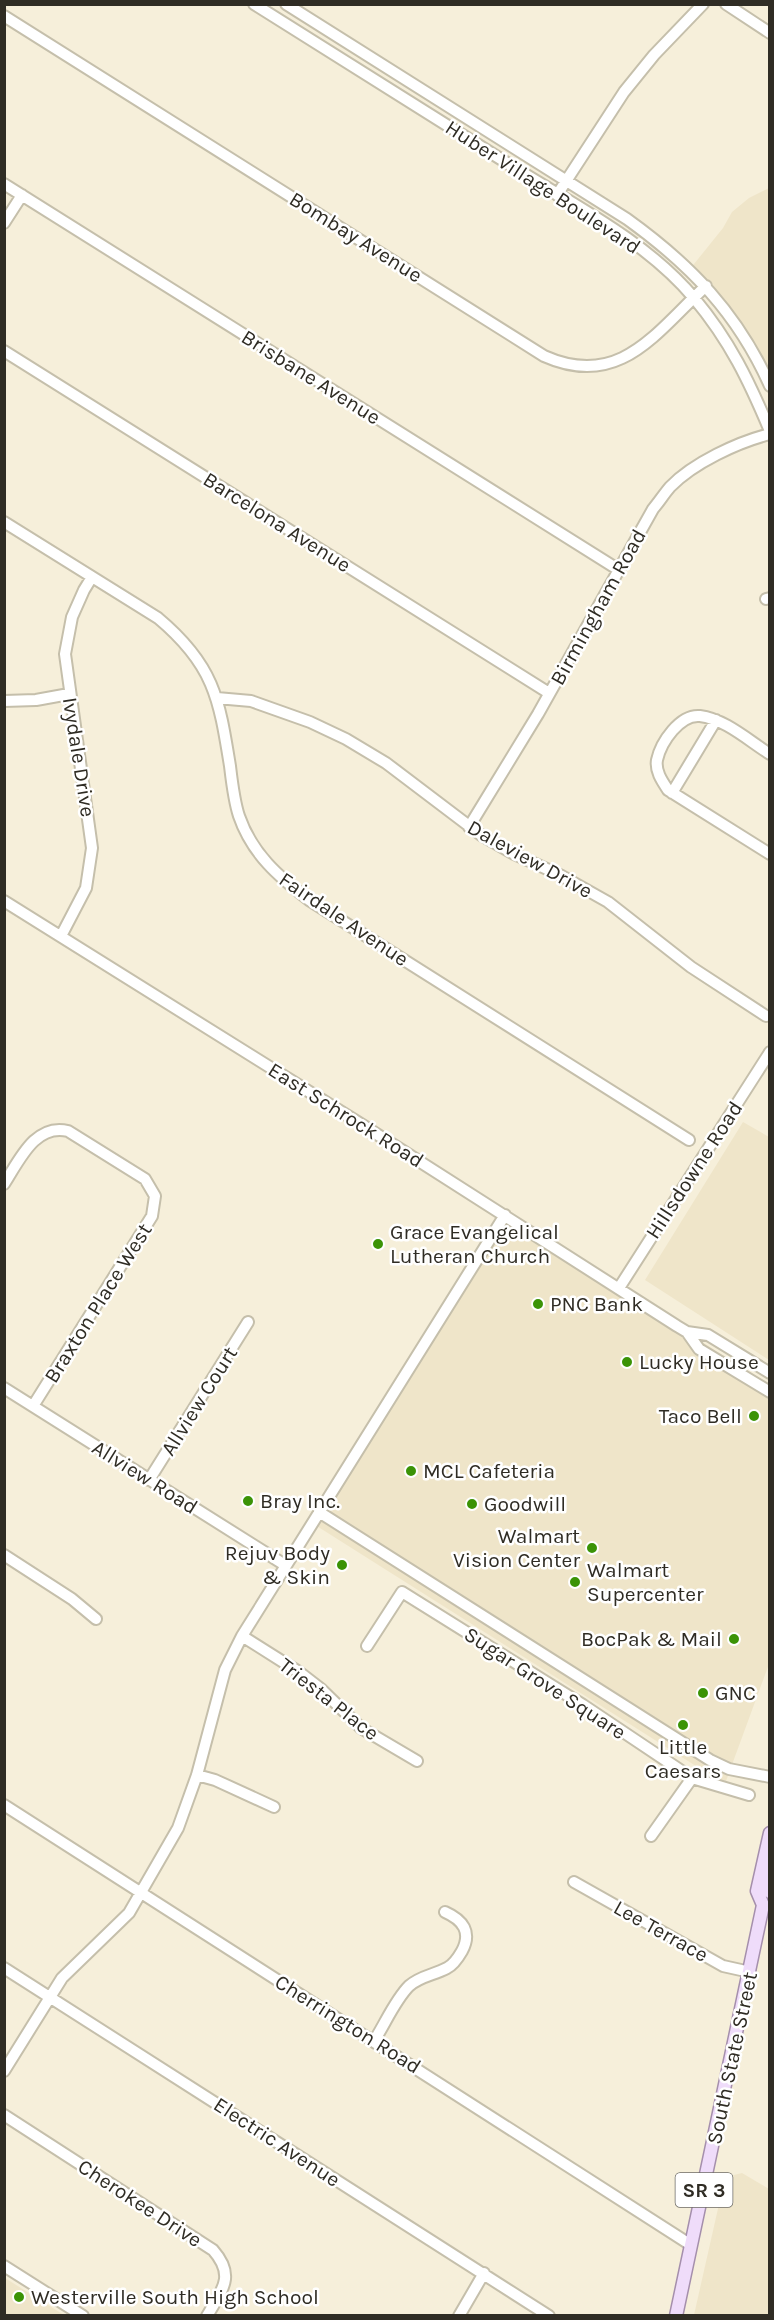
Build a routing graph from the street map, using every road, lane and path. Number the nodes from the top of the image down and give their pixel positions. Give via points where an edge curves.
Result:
1 (254, 4) edge
2 (286, 4) edge
3 (703, 4) edge
4 (726, 4) edge
5 (4, 16) edge
6 (770, 33) edge
7 (567, 180) junction
8 (4, 184) edge
9 (22, 195) junction
10 (557, 195) junction
11 (4, 223) edge
12 (706, 286) junction
13 (694, 298) junction
14 (4, 351) edge
15 (770, 386) edge
16 (770, 433) edge
17 (4, 522) edge
18 (618, 570) junction
19 (92, 577) junction
20 (549, 693) junction
21 (69, 694) junction
22 (218, 698) junction
23 (4, 701) edge
24 (716, 720) junction
25 (770, 754) edge
26 (672, 793) junction
27 (469, 827) junction
28 (770, 854) edge
29 (4, 901) edge
30 (61, 936) junction
31 (766, 1016) dead end
32 (770, 1052) edge
33 (689, 1140) dead end
34 (4, 1184) edge
35 (505, 1215) junction
36 (619, 1288) junction
37 (248, 1322) dead end
38 (687, 1332) junction
39 (770, 1373) edge
40 (4, 1388) edge
41 (770, 1392) edge
42 (33, 1406) junction
43 (149, 1480) junction
44 (319, 1512) junction
45 (4, 1555) edge
46 (285, 1565) junction
47 (96, 1618) dead end
48 (242, 1636) junction
49 (367, 1646) dead end
50 (417, 1761) dead end
51 (196, 1775) junction
52 (770, 1777) edge
53 (693, 1778) junction
54 (749, 1795) dead end
55 (4, 1805) edge
56 (274, 1807) dead end
57 (651, 1836) dead end
58 (768, 1838) edge
59 (770, 1859) edge
60 (770, 1867) edge
61 (574, 1882) dead end
62 (770, 1892) edge
63 (142, 1893) junction
64 (766, 1902) edge
65 (445, 1912) dead end
66 (4, 1968) edge
67 (750, 1972) junction
68 (50, 1997) junction
69 (374, 2041) junction
70 (4, 2071) edge
71 (4, 2115) edge
72 (691, 2245) junction
73 (4, 2266) edge
74 (484, 2273) junction
75 (83, 2316) edge
76 (207, 2316) edge
77 (459, 2316) edge
78 (549, 2316) edge
79 (676, 2316) edge

1 - 10 street, Huber Village Boulevard
2 - 7 street, Huber Village Boulevard
3 - 7 street via 635,77
4 - 6 street
5 - 13 street, Bombay Avenue via 561,364 582,367 622,360 648,342
7 - 10 street
7 - 12 street, Huber Village Boulevard via 657,240
8 - 9 street, Brisbane Avenue
9 - 11 street
9 - 18 street, Brisbane Avenue
10 - 13 street, Huber Village Boulevard via 647,254
12 - 13 street, Bombay Avenue
12 - 15 street, Huber Village Boulevard via 750,346
13 - 16 street, Huber Village Boulevard via 741,365
14 - 20 street, Barcelona Avenue
16 - 18 street, Birmingham Road via 694,467 671,487 653,509
17 - 19 street, Fairdale Avenue
18 - 20 street, Birmingham Road
19 - 21 street, Ivydale Drive via 72,617 65,654
19 - 22 street, Fairdale Avenue via 177,634 207,672
20 - 27 street, Birmingham Road
21 - 23 street
21 - 30 street, Ivydale Drive via 92,848 86,888
22 - 27 street, Daleview Drive via 251,700 346,739 386,763
22 - 33 street, Fairdale Avenue via 239,816 255,848 280,878
24 - 25 street
24 - 26 street
24 - 26 street via 692,716 666,739 657,761 659,777
26 - 28 street
27 - 31 street, Daleview Drive via 608,902 691,967
29 - 30 street, East Schrock Road
30 - 35 street, East Schrock Road
32 - 36 street, Hillsdowne Road
34 - 42 street, Braxton Place West via 32,1142 60,1129 145,1179 155,1196 152,1216
35 - 36 street, East Schrock Road
35 - 44 street
36 - 38 street, East Schrock Road
37 - 43 street, Allview Court
38 - 39 street, East Schrock Road via 708,1335
38 - 41 street, East Schrock Road via 699,1348
40 - 42 street, Allview Road
42 - 43 street, Allview Road
43 - 46 street, Allview Road
44 - 46 street
44 - 52 street via 710,1760
45 - 47 street
46 - 48 street
48 - 50 street, Triesta Place via 314,1683 361,1728
48 - 51 street via 225,1670
49 - 53 street, Sugar Grove Square via 402,1592
51 - 56 street
51 - 63 street via 178,1828
53 - 54 street, Sugar Grove Square
53 - 57 street
55 - 63 street, Cherrington Road
58 - 59 main road
58 - 64 main road, South State Street / SR 3 via 757,1892
60 - 62 main road via 766,1883
61 - 67 street, Lee Terrace via 723,1966
63 - 68 street via 129,1913 62,1978
63 - 69 street, Cherrington Road
64 - 67 main road, South State Street / SR 3
65 - 69 street via 464,1927 467,1939 463,1950 448,1968 407,1988
66 - 68 street, Electric Avenue
67 - 72 main road, South State Street / SR 3
68 - 70 street
68 - 74 street, Electric Avenue
69 - 72 street, Cherrington Road
71 - 76 street, Cherokee Drive via 213,2250 226,2272 224,2285
72 - 79 main road, South State Street / SR 3
73 - 75 street
74 - 77 street
74 - 78 street, Electric Avenue

